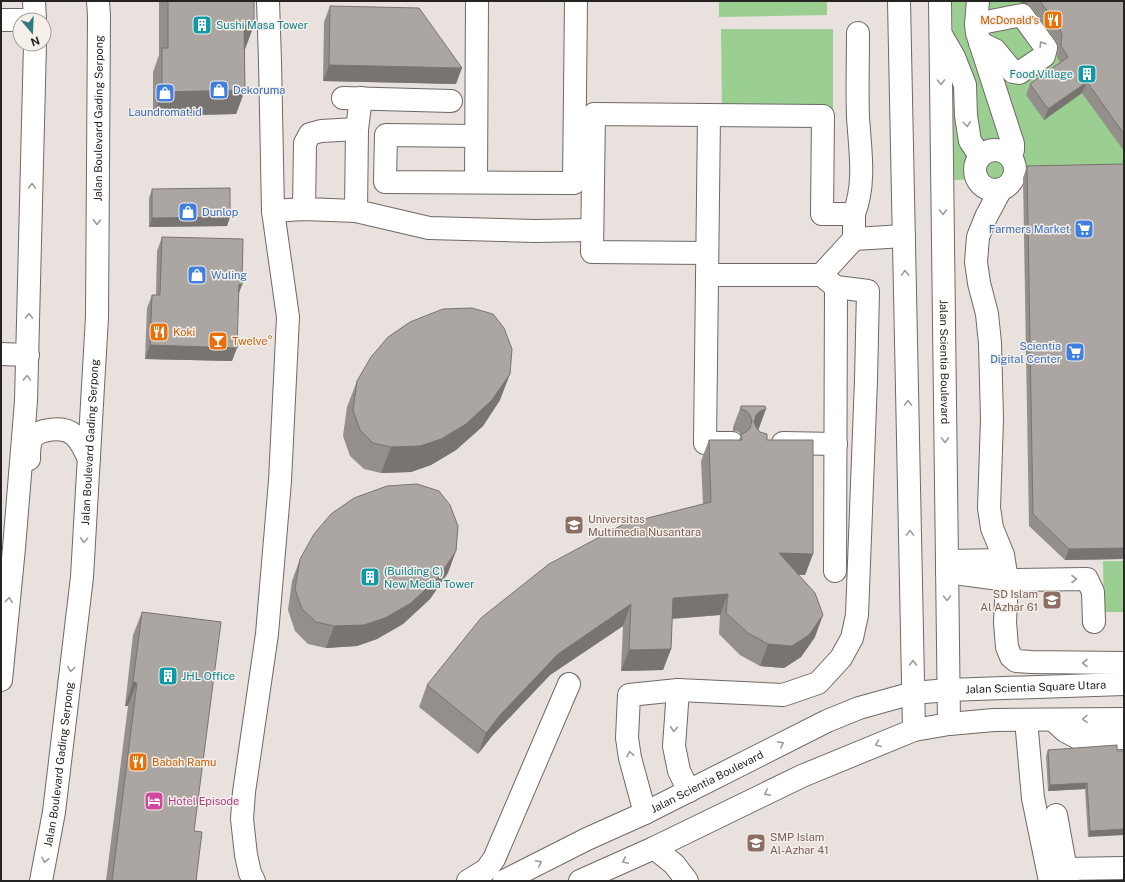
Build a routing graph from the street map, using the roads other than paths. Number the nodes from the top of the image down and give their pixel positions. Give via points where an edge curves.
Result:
1 (34, 1) edge
2 (98, 1) edge
3 (268, 1) edge
4 (477, 1) edge
5 (576, 1) edge
6 (899, 1) edge
7 (940, 1) edge
8 (978, 1) edge
9 (35, 12) edge
10 (1, 20) edge
11 (12, 20) edge
12 (858, 33) dead end
13 (941, 35) junction
14 (35, 52) edge
15 (451, 101) dead end
16 (709, 115) junction
17 (858, 115) junction
18 (823, 116) junction
19 (357, 129) junction
20 (476, 136) junction
21 (584, 136) junction
22 (980, 156) junction
23 (1010, 156) junction
24 (476, 182) junction
25 (1001, 189) junction
26 (304, 209) junction
27 (273, 211) junction
28 (356, 211) junction
29 (854, 214) junction
30 (592, 230) junction
31 (904, 236) junction
32 (854, 239) junction
33 (707, 252) junction
34 (707, 275) junction
35 (829, 281) junction
36 (97, 317) junction
37 (1, 354) edge
38 (28, 355) junction
39 (26, 402) junction
40 (732, 443) edge
41 (766, 443) edge
42 (836, 444) junction
43 (89, 459) junction
44 (14, 548) junction
45 (947, 566) junction
46 (1005, 570) junction
47 (835, 571) dead end
48 (1094, 622) dead end
49 (1124, 663) edge
50 (1, 680) edge
51 (569, 684) dead end
52 (1124, 684) edge
53 (678, 690) junction
54 (948, 690) junction
55 (913, 693) junction
56 (1124, 718) edge
57 (1026, 720) junction
58 (1053, 720) junction
59 (949, 724) junction
60 (914, 730) junction
61 (1124, 738) edge
62 (689, 791) junction
63 (645, 813) junction
64 (1056, 815) dead end
65 (654, 848) junction
66 (1124, 868) edge
67 (1061, 877) edge
68 (41, 881) edge
69 (254, 881) edge
70 (468, 881) edge
71 (504, 881) edge
72 (580, 881) edge
73 (687, 881) edge

1 - 9 street
2 -> 36 street, Jalan Boulevard Gading Serpong
3 - 27 street
4 - 20 street
5 - 21 street
6 - 31 street
7 - 13 street, Jalan Scientia Boulevard
8 - 23 street via 978,34 1013,144
10 - 11 street
12 - 17 street
13 -> 22 street via 954,57 965,85 970,141
13 -> 45 street, Jalan Scientia Boulevard
38 -> 14 street
15 - 19 street via 352,98
16 - 18 street
16 - 21 street via 594,114
16 - 33 street
17 - 18 street
17 - 29 street via 862,174 859,201
18 - 29 street via 822,214
19 - 26 street via 310,134 305,143
19 - 28 street
20 - 24 street
20 - 24 street via 386,135 385,182
21 - 24 street via 574,183
21 - 30 street
22 - 23 street via 995,150 1003,151
22 - 25 street via 976,165 976,176 981,185 990,190
23 - 25 street via 1016,171 1013,179
25 - 46 street via 978,237 976,262 990,343 992,418 989,508 992,528 1003,555
26 - 27 street
26 - 28 street
27 - 69 street via 288,317 280,481 267,634 242,819 246,855
28 - 30 street via 428,228
29 - 32 street
30 - 33 street via 592,252
31 - 32 street
55 -> 31 street
32 - 35 street
33 - 34 street
34 - 35 street
34 - 40 street via 705,443
35 - 42 street
35 - 53 street via 868,291 858,615 852,638 841,658 818,683 783,695
36 - 39 street via 85,331 83,402 77,414 68,419 51,422 39,415
36 - 43 street, Jalan Boulevard Gading Serpong
37 - 38 street
39 -> 38 street
39 - 44 street
41 - 42 street
42 - 47 street
43 - 44 street via 81,443 73,434 64,430 42,432 32,439 29,448 25,537
43 -> 68 street, Jalan Boulevard Gading Serpong via 82,577 54,812
50 -> 44 street
45 - 46 street
45 -> 54 street, Jalan Scientia Boulevard
46 -> 48 street via 1087,579 1093,592
49 -> 46 street via 1031,662 1016,661 1010,657 1006,647
51 - 70 street via 494,859 486,870
52 - 54 street, Jalan Scientia Square Utara
53 -> 62 street via 674,746 679,771
63 -> 53 street via 627,738 628,695
54 - 55 street, Jalan Scientia Square Utara
54 - 59 street, Jalan Scientia Boulevard
55 - 60 street
62 -> 55 street, Jalan Scientia Boulevard via 838,717 859,708
56 -> 58 street
57 - 58 street
57 - 59 street
57 - 67 street via 1033,798
58 - 61 street via 1065,731 1080,739
59 - 60 street
60 -> 65 street via 802,776
62 - 63 street, Jalan Scientia Boulevard
71 -> 63 street, Jalan Scientia Boulevard
64 - 67 street
65 -> 72 street
65 - 73 street via 674,864
66 - 67 street

